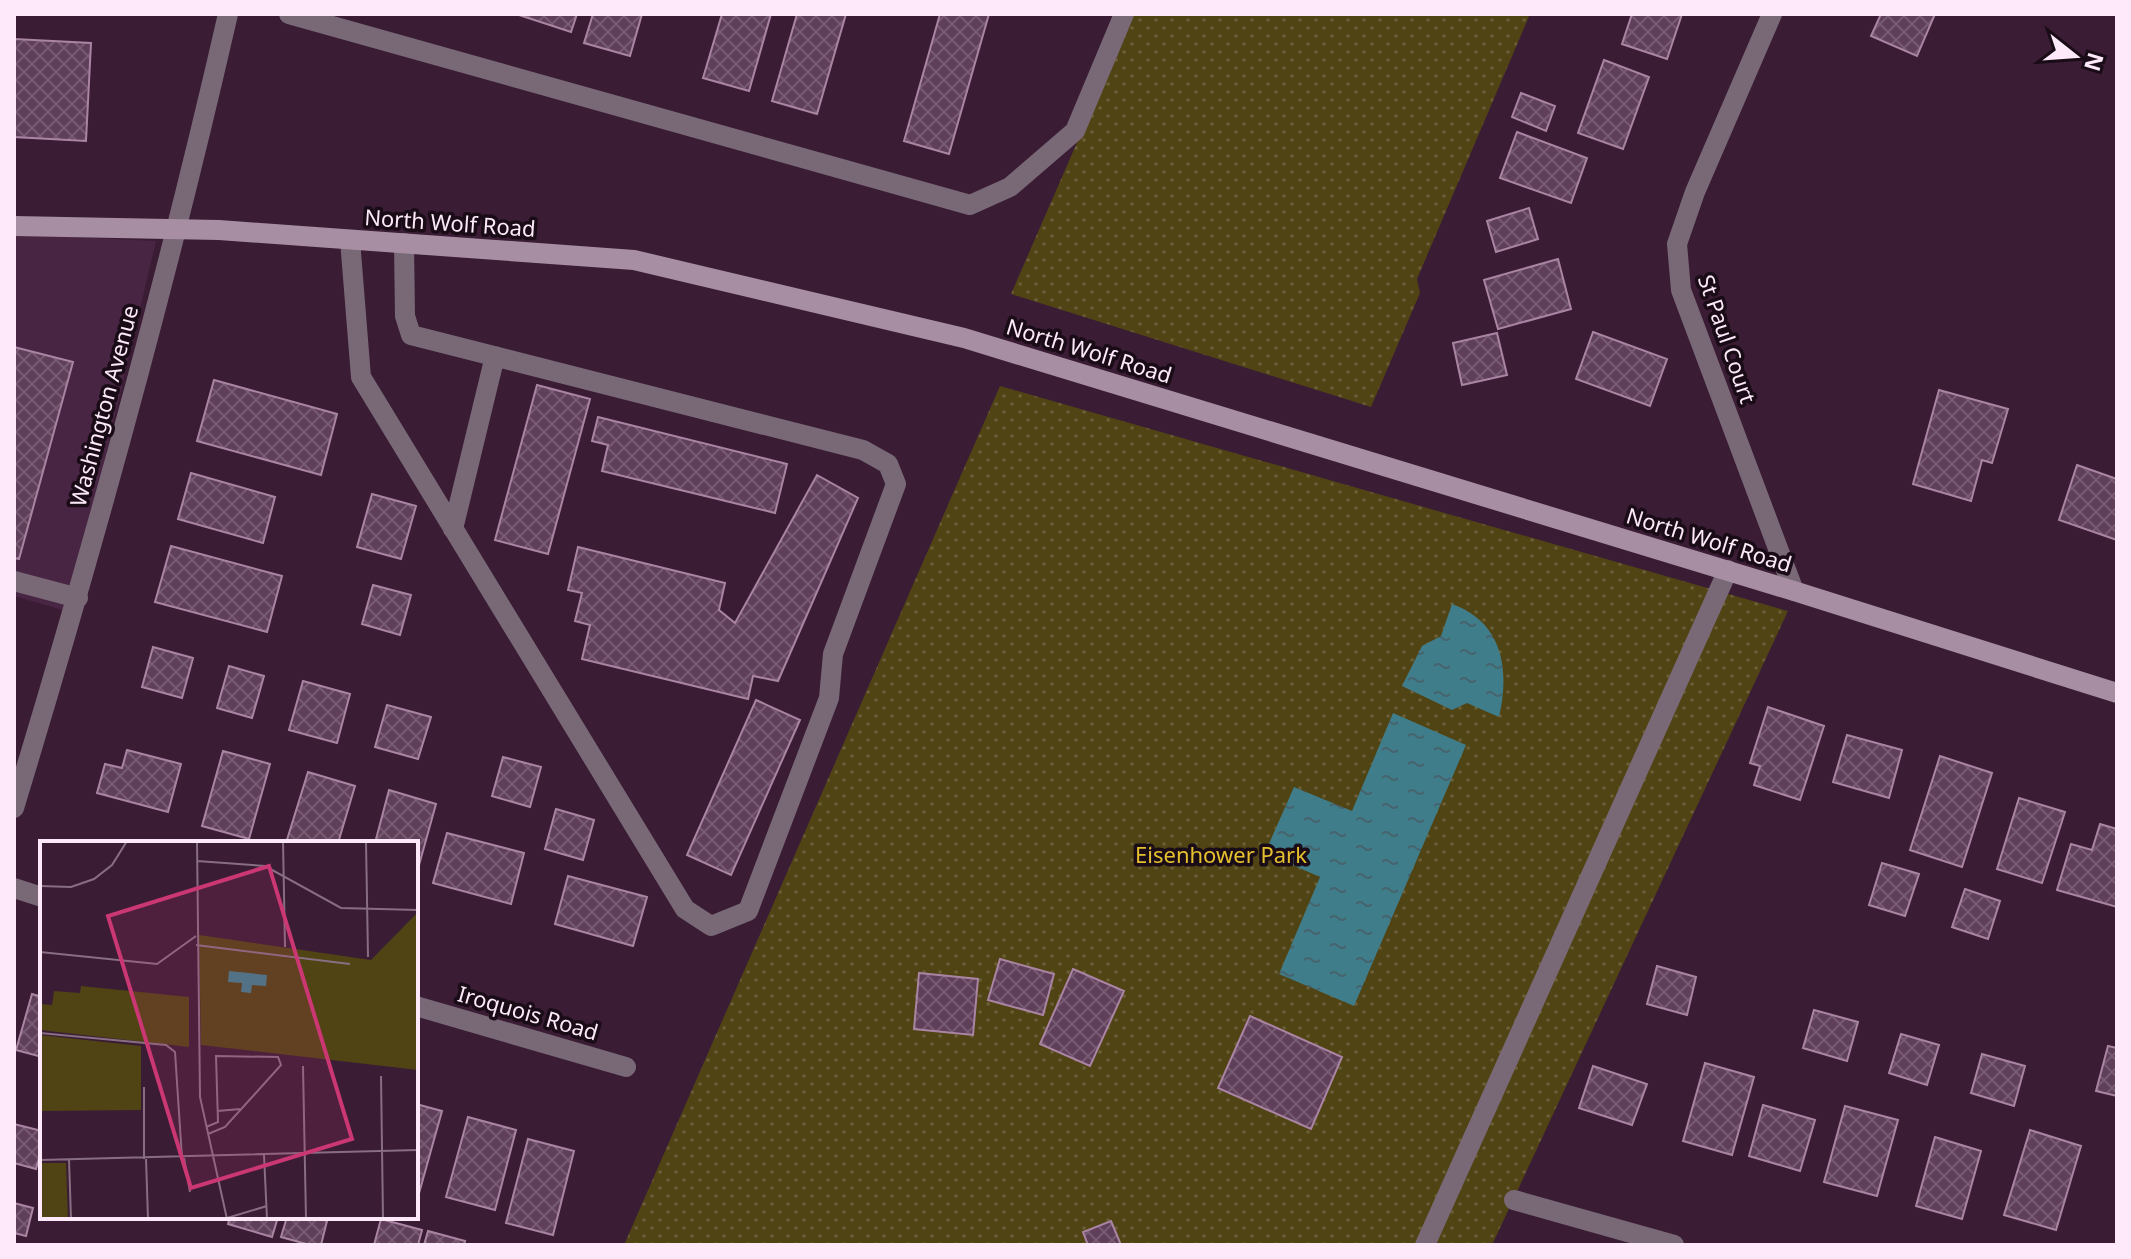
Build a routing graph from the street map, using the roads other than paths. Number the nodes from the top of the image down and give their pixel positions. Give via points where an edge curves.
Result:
1 (289, 14) edge
2 (1124, 14) edge
3 (1772, 14) edge
4 (223, 15) edge
5 (14, 226) edge
6 (176, 230) junction
7 (350, 240) junction
8 (404, 243) junction
9 (495, 356) junction
10 (453, 529) junction
11 (1728, 570) junction
12 (14, 581) edge
13 (1794, 591) junction
14 (78, 598) junction
15 (2117, 693) edge
16 (14, 808) edge
17 (14, 888) edge
18 (40, 896) edge
19 (418, 1007) edge
20 (626, 1067) dead end
21 (1514, 1200) dead end
22 (1425, 1245) edge
23 (1674, 1245) edge

1 - 2 street via 970,205 1010,187 1075,131
3 - 13 street, St Paul Court via 1677,244 1681,290
4 - 6 street, Washington Avenue
5 - 6 main road, North Wolf Road
6 - 7 main road, North Wolf Road
6 - 14 street, Washington Avenue
7 - 8 main road, North Wolf Road
7 - 10 street via 361,377
8 - 9 street via 405,316 411,335
8 - 11 main road, North Wolf Road via 634,260 964,338
9 - 10 street
9 - 10 street via 863,450 888,464 896,484 833,654 829,698 748,911 711,926 685,909
11 - 13 main road, North Wolf Road
11 - 22 street
12 - 14 street
13 - 15 main road, North Wolf Road
14 - 16 street, Washington Avenue
17 - 18 street
19 - 20 street, Iroquois Road
21 - 23 street

